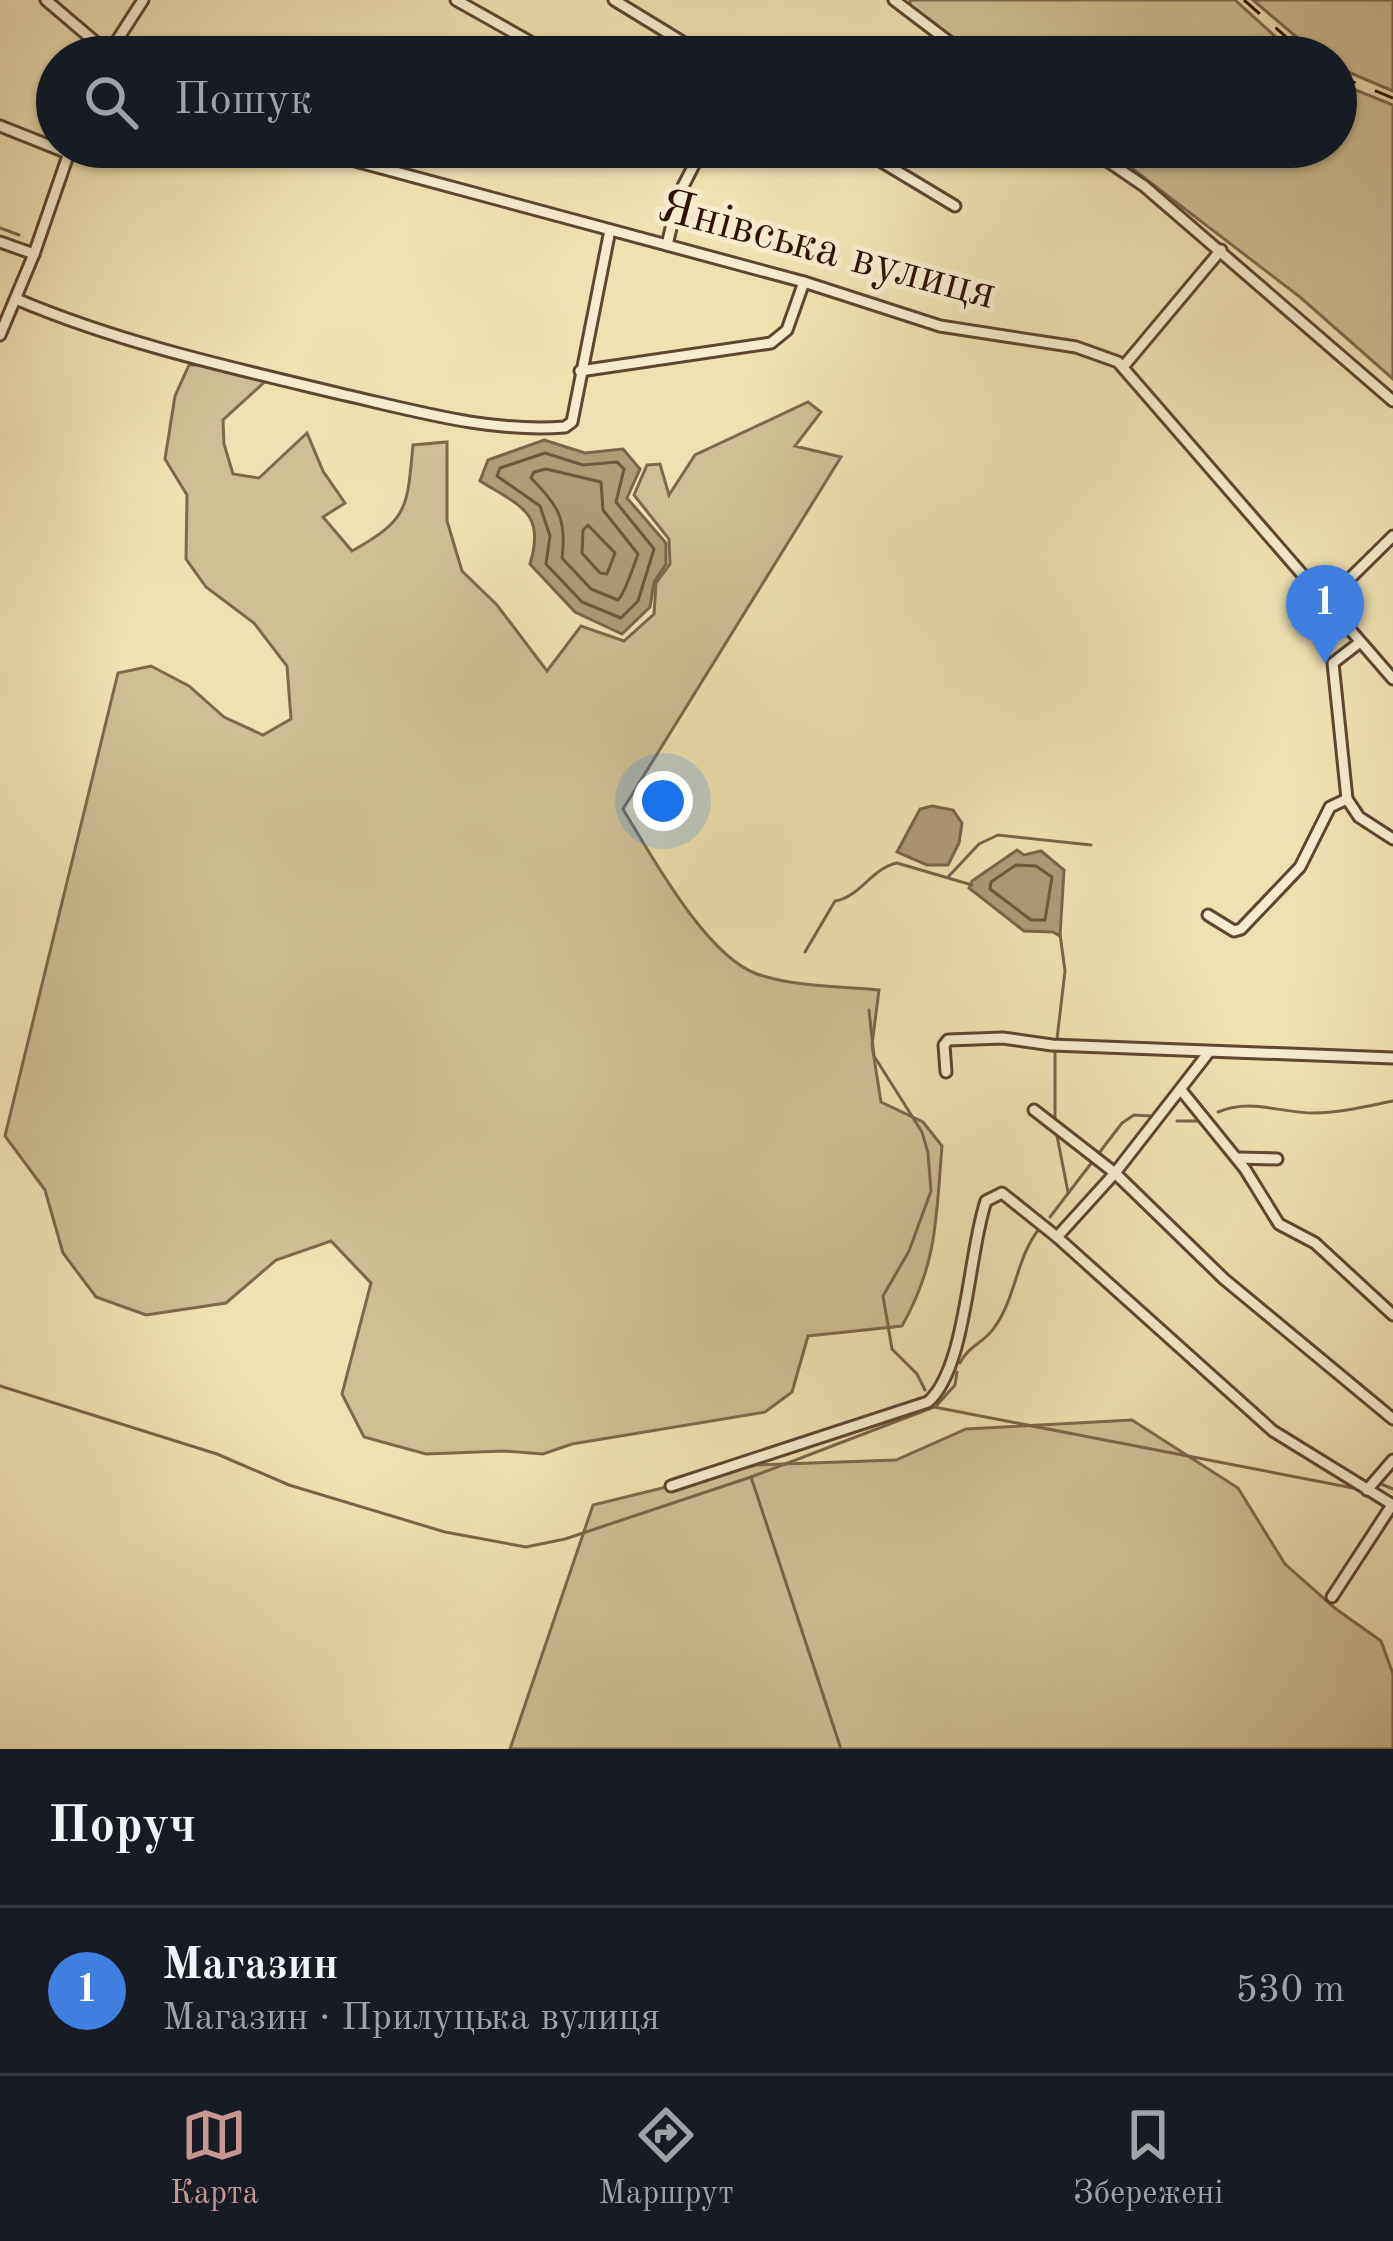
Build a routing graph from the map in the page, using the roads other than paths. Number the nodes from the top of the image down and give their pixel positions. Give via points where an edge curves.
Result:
1 (46, 0) edge
2 (143, 0) edge
3 (456, 0) edge
4 (614, 0) edge
5 (894, 0) edge
6 (86, 36) edge
7 (121, 36) edge
8 (520, 36) edge
9 (672, 36) edge
10 (941, 36) edge
11 (0, 126) edge
12 (36, 139) edge
13 (63, 168) edge
14 (381, 168) edge
15 (692, 168) edge
16 (892, 168) edge
17 (1118, 168) edge
18 (955, 206) dead end
19 (610, 230) junction
20 (0, 242) edge
21 (667, 245) junction
22 (1221, 250) junction
23 (34, 254) junction
24 (804, 282) junction
25 (16, 298) junction
26 (0, 334) edge
27 (1123, 367) junction
28 (580, 371) junction
29 (1393, 401) edge
30 (1393, 536) edge
31 (1324, 604) junction
32 (1359, 643) junction
33 (1393, 680) edge
34 (1347, 799) junction
35 (1393, 839) edge
36 (1208, 915) dead end
37 (1209, 1052) junction
38 (1393, 1058) edge
39 (946, 1072) dead end
40 (1181, 1090) junction
41 (1034, 1110) dead end
42 (1237, 1158) junction
43 (1277, 1159) dead end
44 (1115, 1173) junction
45 (1057, 1237) junction
46 (1393, 1315) edge
47 (1393, 1419) edge
48 (1393, 1460) edge
49 (671, 1486) dead end
50 (1367, 1490) junction
51 (1393, 1505) edge
52 (1332, 1597) dead end

1 - 6 street
2 - 7 street
3 - 8 street
4 - 9 street
5 - 10 street
11 - 12 street
13 - 23 street
14 - 19 street, Янівська вулиця
15 - 21 street
16 - 18 street
17 - 22 street
19 - 21 street, Янівська вулиця
19 - 28 street
20 - 23 street
21 - 24 street, Янівська вулиця
22 - 27 street
22 - 29 street
23 - 25 street
24 - 27 street, Янівська вулиця via 940,326 1076,346
24 - 28 street via 787,330 771,343
25 - 26 street
25 - 28 street via 184,357 435,416 565,428
27 - 31 street
30 - 31 street
31 - 32 street
32 - 33 street
32 - 34 street via 1333,663
34 - 35 street
34 - 36 street via 1330,806 1300,867 1241,929
37 - 38 street
37 - 39 street via 948,1040
37 - 40 street
40 - 42 street
40 - 44 street
41 - 44 street
42 - 43 street
42 - 46 street via 1279,1224 1316,1244
44 - 45 street
44 - 47 street via 1224,1279
45 - 49 street via 996,1194 986,1201 945,1382 928,1402
45 - 50 street via 1273,1431
48 - 50 street
50 - 51 street
51 - 52 street

